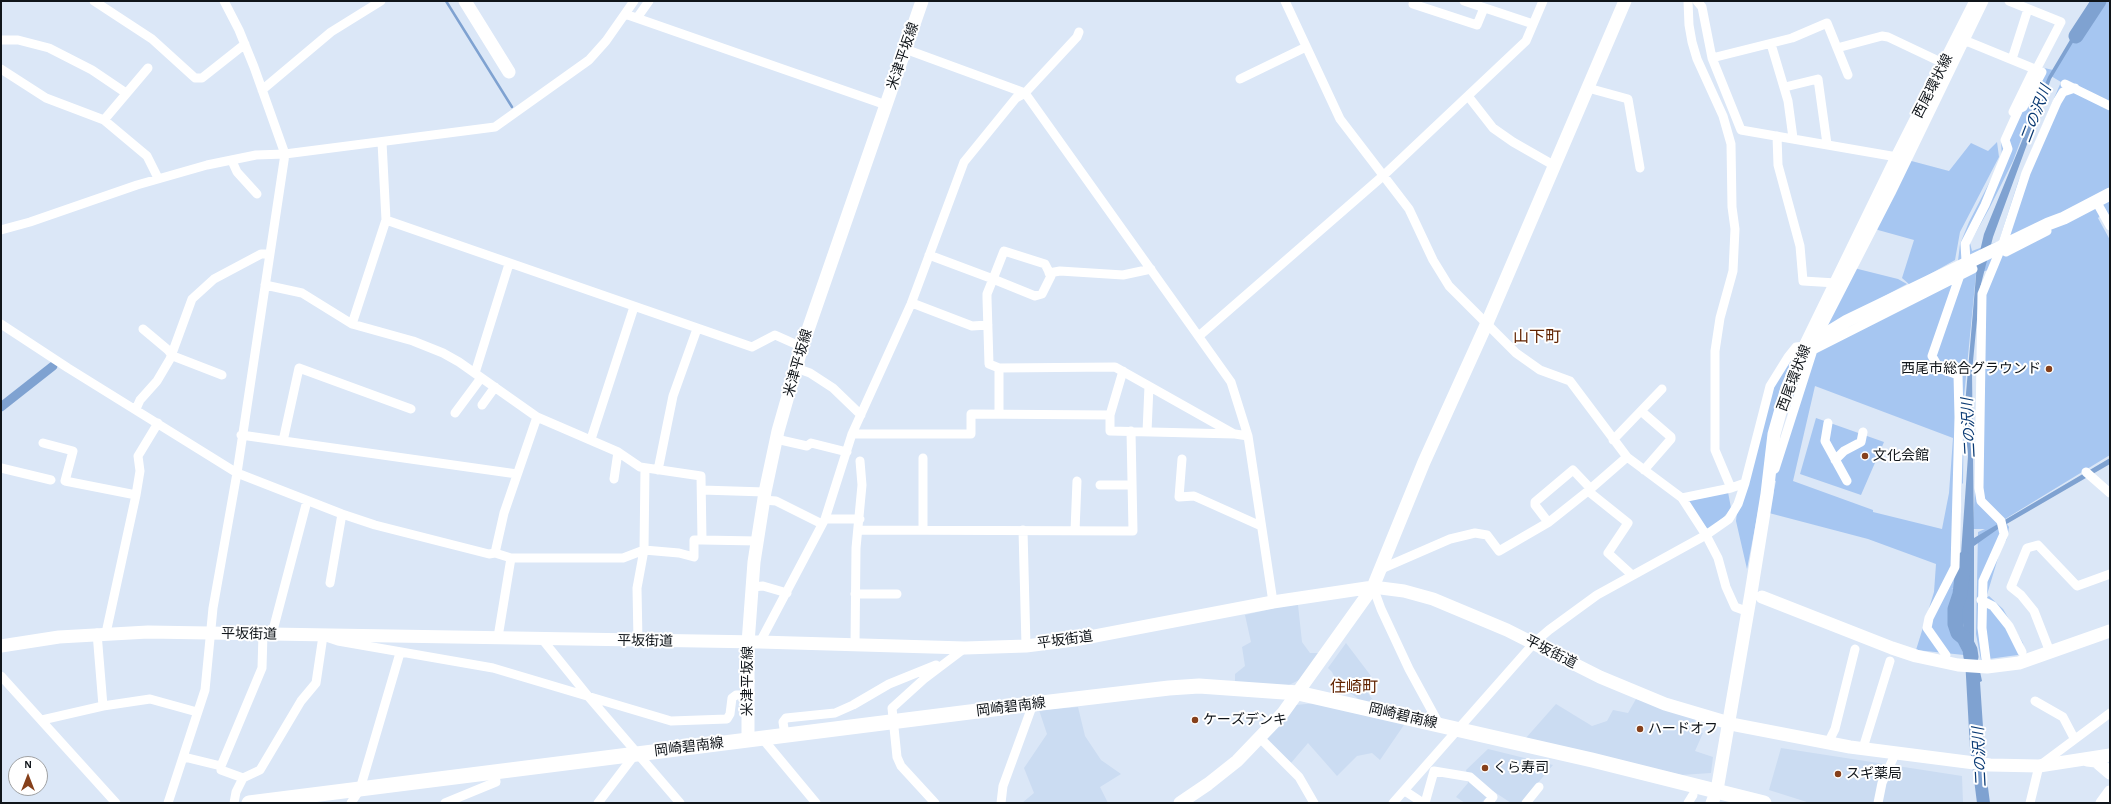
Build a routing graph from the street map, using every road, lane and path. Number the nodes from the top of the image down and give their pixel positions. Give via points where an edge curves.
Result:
1 (94, 1) edge
2 (224, 1) edge
3 (381, 1) edge
4 (465, 1) edge
5 (634, 1) edge
6 (649, 1) edge
7 (922, 1) edge
8 (1285, 1) edge
9 (1415, 1) edge
10 (1464, 1) edge
11 (1542, 1) edge
12 (1625, 1) edge
13 (1688, 1) edge
14 (1697, 1) edge
15 (1976, 1) edge
16 (1984, 1) edge
17 (2009, 1) edge
18 (1484, 8) junction
19 (2028, 9) junction
20 (625, 14) junction
21 (637, 18) junction
22 (1533, 24) junction
23 (1079, 32) dead end
24 (1961, 39) junction
25 (1, 40) edge
26 (245, 44) junction
27 (1771, 44) junction
28 (1306, 47) junction
29 (1837, 48) junction
30 (905, 49) junction
31 (1712, 58) junction
32 (2012, 59) junction
33 (1945, 64) junction
34 (148, 68) dead end
35 (1, 69) edge
36 (2037, 70) junction
37 (509, 72) dead end
38 (1848, 75) dead end
39 (1240, 79) dead end
40 (2065, 84) dead end
41 (1785, 87) junction
42 (1588, 88) junction
43 (2075, 88) junction
44 (262, 90) junction
45 (126, 93) junction
46 (1025, 93) junction
47 (1468, 96) junction
48 (886, 105) junction
49 (2110, 106) edge
50 (104, 120) junction
51 (1777, 136) junction
52 (1793, 138) junction
53 (1999, 141) dead end
54 (382, 142) junction
55 (1827, 144) junction
56 (285, 154) junction
57 (1897, 157) junction
58 (232, 161) junction
59 (1555, 166) junction
60 (1640, 168) dead end
61 (1384, 175) junction
62 (158, 178) junction
63 (2110, 190) edge
64 (257, 194) dead end
65 (2104, 201) edge
66 (2110, 216) edge
67 (386, 220) junction
68 (2110, 226) edge
69 (1, 230) edge
70 (2014, 237) dead end
71 (2002, 248) junction
72 (270, 254) junction
73 (929, 255) junction
74 (509, 264) junction
75 (1963, 267) junction
76 (1151, 269) junction
77 (1049, 273) junction
78 (993, 279) junction
79 (1836, 283) junction
80 (265, 285) junction
81 (912, 303) junction
82 (634, 307) junction
83 (1487, 323) junction
84 (1, 324) edge
85 (352, 324) junction
86 (988, 325) junction
87 (143, 329) dead end
88 (697, 329) junction
89 (1199, 336) junction
90 (802, 346) junction
91 (1805, 346) junction
92 (171, 355) junction
93 (796, 368) junction
94 (999, 368) junction
95 (1123, 371) junction
96 (222, 375) dead end
97 (478, 375) junction
98 (1149, 386) junction
99 (495, 387) junction
100 (1662, 389) dead end
101 (482, 405) dead end
102 (136, 409) junction
103 (411, 409) dead end
104 (1641, 410) junction
105 (456, 413) dead end
106 (999, 414) junction
107 (861, 415) junction
108 (1110, 415) junction
109 (537, 417) junction
110 (158, 423) junction
111 (1828, 423) dead end
112 (1131, 431) junction
113 (1147, 432) junction
114 (1863, 432) dead end
115 (852, 434) junction
116 (1235, 434) junction
117 (241, 435) junction
118 (1248, 436) junction
119 (591, 439) junction
120 (776, 439) junction
121 (1613, 440) junction
122 (283, 441) junction
123 (43, 443) dead end
124 (618, 452) junction
125 (847, 452) junction
126 (1627, 457) junction
127 (923, 458) dead end
128 (1182, 459) dead end
129 (1835, 460) junction
130 (860, 461) dead end
131 (1, 468) edge
132 (645, 468) junction
133 (1775, 469) dead end
134 (658, 470) junction
135 (1644, 470) junction
136 (2086, 472) dead end
137 (236, 473) junction
138 (517, 474) junction
139 (614, 479) dead end
140 (51, 480) dead end
141 (1077, 481) dead end
142 (1847, 481) dead end
143 (1745, 483) junction
144 (1100, 485) dead end
145 (1132, 485) junction
146 (1731, 488) junction
147 (702, 490) junction
148 (1590, 490) junction
149 (2110, 493) edge
150 (136, 495) junction
151 (764, 496) junction
152 (1682, 498) junction
153 (307, 501) junction
154 (342, 514) junction
155 (860, 519) junction
156 (824, 521) junction
157 (1548, 522) junction
158 (1261, 526) junction
159 (923, 529) junction
160 (858, 530) junction
161 (1023, 530) junction
162 (1075, 531) junction
163 (1706, 535) junction
164 (702, 540) junction
165 (756, 541) junction
166 (644, 550) junction
167 (495, 553) junction
168 (512, 558) junction
169 (1381, 569) junction
170 (2110, 574) edge
171 (1632, 575) junction
172 (330, 582) dead end
173 (752, 587) junction
174 (1373, 587) junction
175 (787, 593) junction
176 (855, 594) junction
177 (897, 594) dead end
178 (1757, 595) junction
179 (1981, 600) junction
180 (1273, 602) junction
181 (1746, 611) junction
182 (2110, 631) edge
183 (101, 633) junction
184 (210, 633) junction
185 (267, 634) junction
186 (323, 636) junction
187 (498, 637) junction
188 (542, 639) junction
189 (638, 641) junction
190 (754, 642) junction
191 (1534, 643) junction
192 (855, 645) junction
193 (1, 646) edge
194 (1026, 646) junction
195 (965, 648) junction
196 (1855, 649) dead end
197 (2022, 652) dead end
198 (2050, 652) junction
199 (400, 653) junction
200 (1946, 655) dead end
201 (954, 658) junction
202 (1890, 661) dead end
203 (1986, 667) junction
204 (2, 681) edge
205 (1298, 692) junction
206 (748, 695) junction
207 (588, 696) junction
208 (2035, 701) dead end
209 (1033, 704) junction
210 (103, 706) junction
211 (198, 712) junction
212 (2110, 713) edge
213 (42, 720) junction
214 (893, 722) junction
215 (1728, 723) junction
216 (1439, 724) junction
217 (1457, 728) junction
218 (784, 736) junction
219 (1260, 738) junction
220 (2074, 738) junction
221 (755, 739) junction
222 (1828, 743) junction
223 (1863, 748) junction
224 (1896, 752) junction
225 (636, 753) junction
226 (2110, 755) edge
227 (184, 757) junction
228 (1431, 760) junction
229 (2084, 760) junction
230 (220, 766) junction
231 (2039, 766) junction
232 (1434, 771) junction
233 (495, 772) junction
234 (2110, 774) edge
235 (243, 778) junction
236 (1539, 787) dead end
237 (360, 789) junction
238 (1405, 791) junction
239 (2110, 792) edge
240 (1714, 796) edge
241 (813, 802) edge
242 (116, 803) edge
243 (168, 803) edge
244 (234, 803) edge
245 (249, 803) edge
246 (351, 803) edge
247 (445, 803) edge
248 (598, 803) edge
249 (680, 803) edge
250 (936, 803) edge
251 (1001, 803) edge
252 (1180, 803) edge
253 (1314, 803) edge
254 (1393, 803) edge
255 (1424, 803) edge
256 (1488, 803) edge
257 (1526, 803) edge
258 (1764, 803) edge
259 (1878, 803) edge
260 (2030, 803) edge
261 (2102, 803) edge

1 - 26 street via 152,39 195,78 202,78
2 - 26 street
3 - 44 street via 331,32
4 - 37 street
5 - 20 street
6 - 21 street
7 - 30 street, 米津平坂線
8 - 28 street
9 - 18 street via 1414,4 1477,25
10 - 18 street
11 - 22 street
12 - 42 street
13 - 146 street via 1689,24 1697,59 1723,116 1731,144 1735,229 1733,271 1720,318 1715,351 1715,450
14 - 31 street via 1702,7
15 - 24 street, 西尾環状線
16 - 24 street
17 - 19 street
18 - 22 street
19 - 32 street
19 - 36 street via 2061,22
20 - 21 street
20 - 54 street via 606,42 589,60 500,124
21 - 48 street
22 - 47 street via 1526,41
23 - 46 street
24 - 32 street
24 - 33 street, 西尾環状線
24 - 75 street via 1891,193 1819,334
25 - 45 street via 18,40 49,48 92,70
26 - 44 street
27 - 29 street via 1827,23
27 - 31 street
27 - 41 street
28 - 39 street
28 - 61 street via 1340,120
29 - 33 street via 1882,36
29 - 38 street
30 - 46 street
30 - 48 street, 米津平坂線
31 - 51 street via 1741,130
32 - 36 street
33 - 57 street, 西尾環状線
34 - 45 street
35 - 50 street via 46,98
36 - 53 street
36 - 75 street via 2024,107 2019,109 2005,140 2008,149 1985,205 1965,244
40 - 43 street
41 - 52 street
41 - 55 street via 1818,79
42 - 59 street
42 - 60 street via 1628,100
43 - 49 street
43 - 71 street via 2063,92 2057,102 2026,173
44 - 56 street
45 - 50 street
46 - 73 street via 1016,98 964,162
46 - 76 street
47 - 59 street via 1493,128 1512,142
47 - 61 street
48 - 90 street, 米津平坂線
50 - 62 street via 147,156
51 - 52 street
51 - 79 street via 1778,165 1800,246 1803,281
52 - 55 street
54 - 56 street
54 - 67 street
55 - 57 street
56 - 58 street
56 - 72 street
57 - 79 street, 西尾環状線
58 - 62 street via 189,168
58 - 64 street via 237,172
59 - 83 street
61 - 83 street via 1410,209 1433,260 1449,286
61 - 89 street
62 - 69 street
63 - 70 street
65 - 66 street
65 - 68 street
65 - 71 street
67 - 74 street
67 - 85 street
71 - 75 street
71 - 179 street via 1982,294 1979,488 1981,502 2000,522 2004,534 1986,569
72 - 80 street
72 - 92 street via 261,254 214,279 192,299
73 - 78 street
73 - 81 street
74 - 82 street
74 - 97 street
75 - 91 street via 1847,321
75 - 133 street via 1813,350
75 - 200 street via 1932,356 1939,368 1958,375 1955,566 1929,618 1927,628
76 - 77 street via 1123,275 1067,271
76 - 89 street
77 - 78 street via 1051,276 1040,296
77 - 78 street via 1045,264 1004,251
78 - 86 street via 987,294
79 - 91 street, 西尾環状線
80 - 85 street via 306,294
80 - 117 street
81 - 86 street via 972,326
81 - 107 street
82 - 88 street
82 - 119 street
83 - 121 street via 1516,353 1540,370 1570,381
83 - 169 street via 1424,462
84 - 102 street
85 - 97 street via 426,345
86 - 94 street via 989,364
87 - 92 street
88 - 90 street via 752,347 775,335
88 - 134 street via 673,396
89 - 118 street via 1231,382
90 - 93 street, 米津平坂線
91 - 143 street via 1796,347 1770,386
91 - 178 street, 西尾環状線 via 1787,388 1774,434
92 - 96 street
92 - 102 street via 164,370
93 - 107 street via 810,373 833,388
93 - 120 street, 米津平坂線
94 - 95 street via 1115,367
94 - 106 street
95 - 98 street
95 - 108 street
97 - 99 street
97 - 105 street
98 - 113 street
98 - 116 street
99 - 101 street
99 - 109 street
100 - 104 street
102 - 110 street
103 - 122 street via 299,368
104 - 121 street
104 - 135 street via 1671,436
106 - 108 street
106 - 115 street via 971,414 971,434
107 - 115 street
108 - 112 street via 1110,431
109 - 119 street
109 - 138 street
110 - 137 street
110 - 150 street via 138,456 140,471
111 - 129 street via 1825,441
112 - 113 street
112 - 145 street
113 - 116 street
114 - 129 street via 1861,442 1844,451
115 - 125 street
116 - 118 street
117 - 122 street
117 - 137 street
118 - 158 street
119 - 124 street
120 - 125 street via 807,446 811,443
120 - 151 street, 米津平坂線
121 - 126 street
122 - 138 street
123 - 150 street via 73,451 65,481
124 - 132 street
124 - 139 street
125 - 156 street
126 - 135 street
126 - 148 street
127 - 159 street
128 - 158 street via 1179,497 1194,496
129 - 142 street
130 - 155 street
131 - 140 street
132 - 134 street
132 - 166 street
134 - 147 street via 701,476
135 - 152 street
136 - 149 street
137 - 153 street
137 - 184 street
138 - 167 street via 504,513
141 - 162 street
143 - 146 street
143 - 163 street via 1738,504 1729,519
144 - 145 street
145 - 162 street via 1133,531
146 - 152 street
147 - 151 street
147 - 164 street
148 - 157 street
148 - 157 street via 1573,470 1535,502
148 - 171 street via 1628,523 1608,554
150 - 183 street
151 - 156 street
151 - 165 street, 米津平坂線
152 - 163 street
153 - 154 street
153 - 185 street
154 - 167 street via 375,525 489,554
154 - 172 street
155 - 156 street
155 - 160 street
156 - 175 street
157 - 169 street via 1499,551 1487,535 1475,533 1450,539
158 - 180 street
159 - 160 street
159 - 161 street
160 - 176 street
161 - 162 street
161 - 194 street
163 - 171 street
163 - 181 street via 1718,558 1735,607
164 - 165 street
164 - 166 street via 694,540 694,557
165 - 173 street, 米津平坂線
166 - 168 street via 623,558
166 - 189 street via 637,588
167 - 168 street
168 - 187 street
169 - 174 street
170 - 198 street via 2077,586 2038,545 2027,548 2011,587 2034,611
171 - 191 street via 1591,600
173 - 175 street via 763,586
173 - 190 street, 米津平坂線
174 - 180 street, 平坂街道
174 - 191 street, 平坂街道 via 1404,591 1433,599
174 - 205 street
174 - 216 street via 1406,662
175 - 190 street
176 - 177 street
176 - 192 street
178 - 181 street, 西尾環状線
178 - 203 street via 1916,656 1958,665
179 - 197 street via 1993,606 2009,626
179 - 203 street
180 - 194 street, 平坂街道 via 1074,640
181 - 215 street, 西尾環状線
182 - 198 street
183 - 184 street, 平坂街道
183 - 193 street, 平坂街道
183 - 210 street
184 - 185 street, 平坂街道
184 - 211 street via 205,690
185 - 186 street, 平坂街道
185 - 230 street via 262,668
186 - 187 street, 平坂街道
186 - 199 street
186 - 235 street via 316,683 301,701 260,770
187 - 188 street, 平坂街道
188 - 189 street, 平坂街道
188 - 207 street
189 - 190 street, 平坂街道
190 - 192 street, 平坂街道
190 - 206 street, 米津平坂線
191 - 215 street, 平坂街道 via 1600,677 1665,704
191 - 217 street
192 - 195 street, 平坂街道
194 - 195 street, 平坂街道
195 - 201 street
196 - 222 street via 1835,729
198 - 203 street via 2019,663
199 - 207 street via 493,668
199 - 237 street
201 - 214 street via 894,705
201 - 218 street via 889,684 835,713 786,718 783,722
202 - 223 street
204 - 213 street
205 - 209 main road, 岡崎碧南線 via 1199,686
205 - 216 main road, 岡崎碧南線
205 - 219 street
206 - 207 street via 736,695 732,698 727,719 671,721
206 - 221 street, 米津平坂線
207 - 225 street
208 - 220 street via 2063,717
209 - 214 main road, 岡崎碧南線
209 - 251 street via 1003,786
210 - 211 street via 150,699
210 - 213 street
211 - 227 street
212 - 220 street
213 - 242 street
214 - 218 main road, 岡崎碧南線
214 - 250 street via 897,757 901,766
215 - 222 street, 平坂街道
215 - 240 street, 西尾環状線
216 - 217 main road, 岡崎碧南線
217 - 228 street
217 - 240 main road, 岡崎碧南線
218 - 221 main road, 岡崎碧南線
219 - 252 street via 1208,784
219 - 253 street via 1299,777
220 - 231 street
221 - 225 main road, 岡崎碧南線
221 - 241 street
222 - 223 street, 平坂街道
223 - 224 street, 平坂街道
224 - 231 street, 平坂街道 via 1990,765
224 - 259 street via 1882,783
225 - 233 main road, 岡崎碧南線
225 - 248 street
225 - 249 street
226 - 229 street, 平坂街道
227 - 230 street
227 - 243 street
228 - 232 street
228 - 238 street
229 - 231 street, 平坂街道
229 - 234 street via 2096,761
230 - 235 street via 220,770
231 - 260 street
232 - 255 street
232 - 256 street via 1470,777 1494,797
233 - 237 main road, 岡崎碧南線
233 - 247 street via 496,782
235 - 244 street
236 - 257 street
237 - 245 main road, 岡崎碧南線
237 - 246 street
238 - 254 street
238 - 255 street
239 - 261 street
240 - 258 main road, 岡崎碧南線

